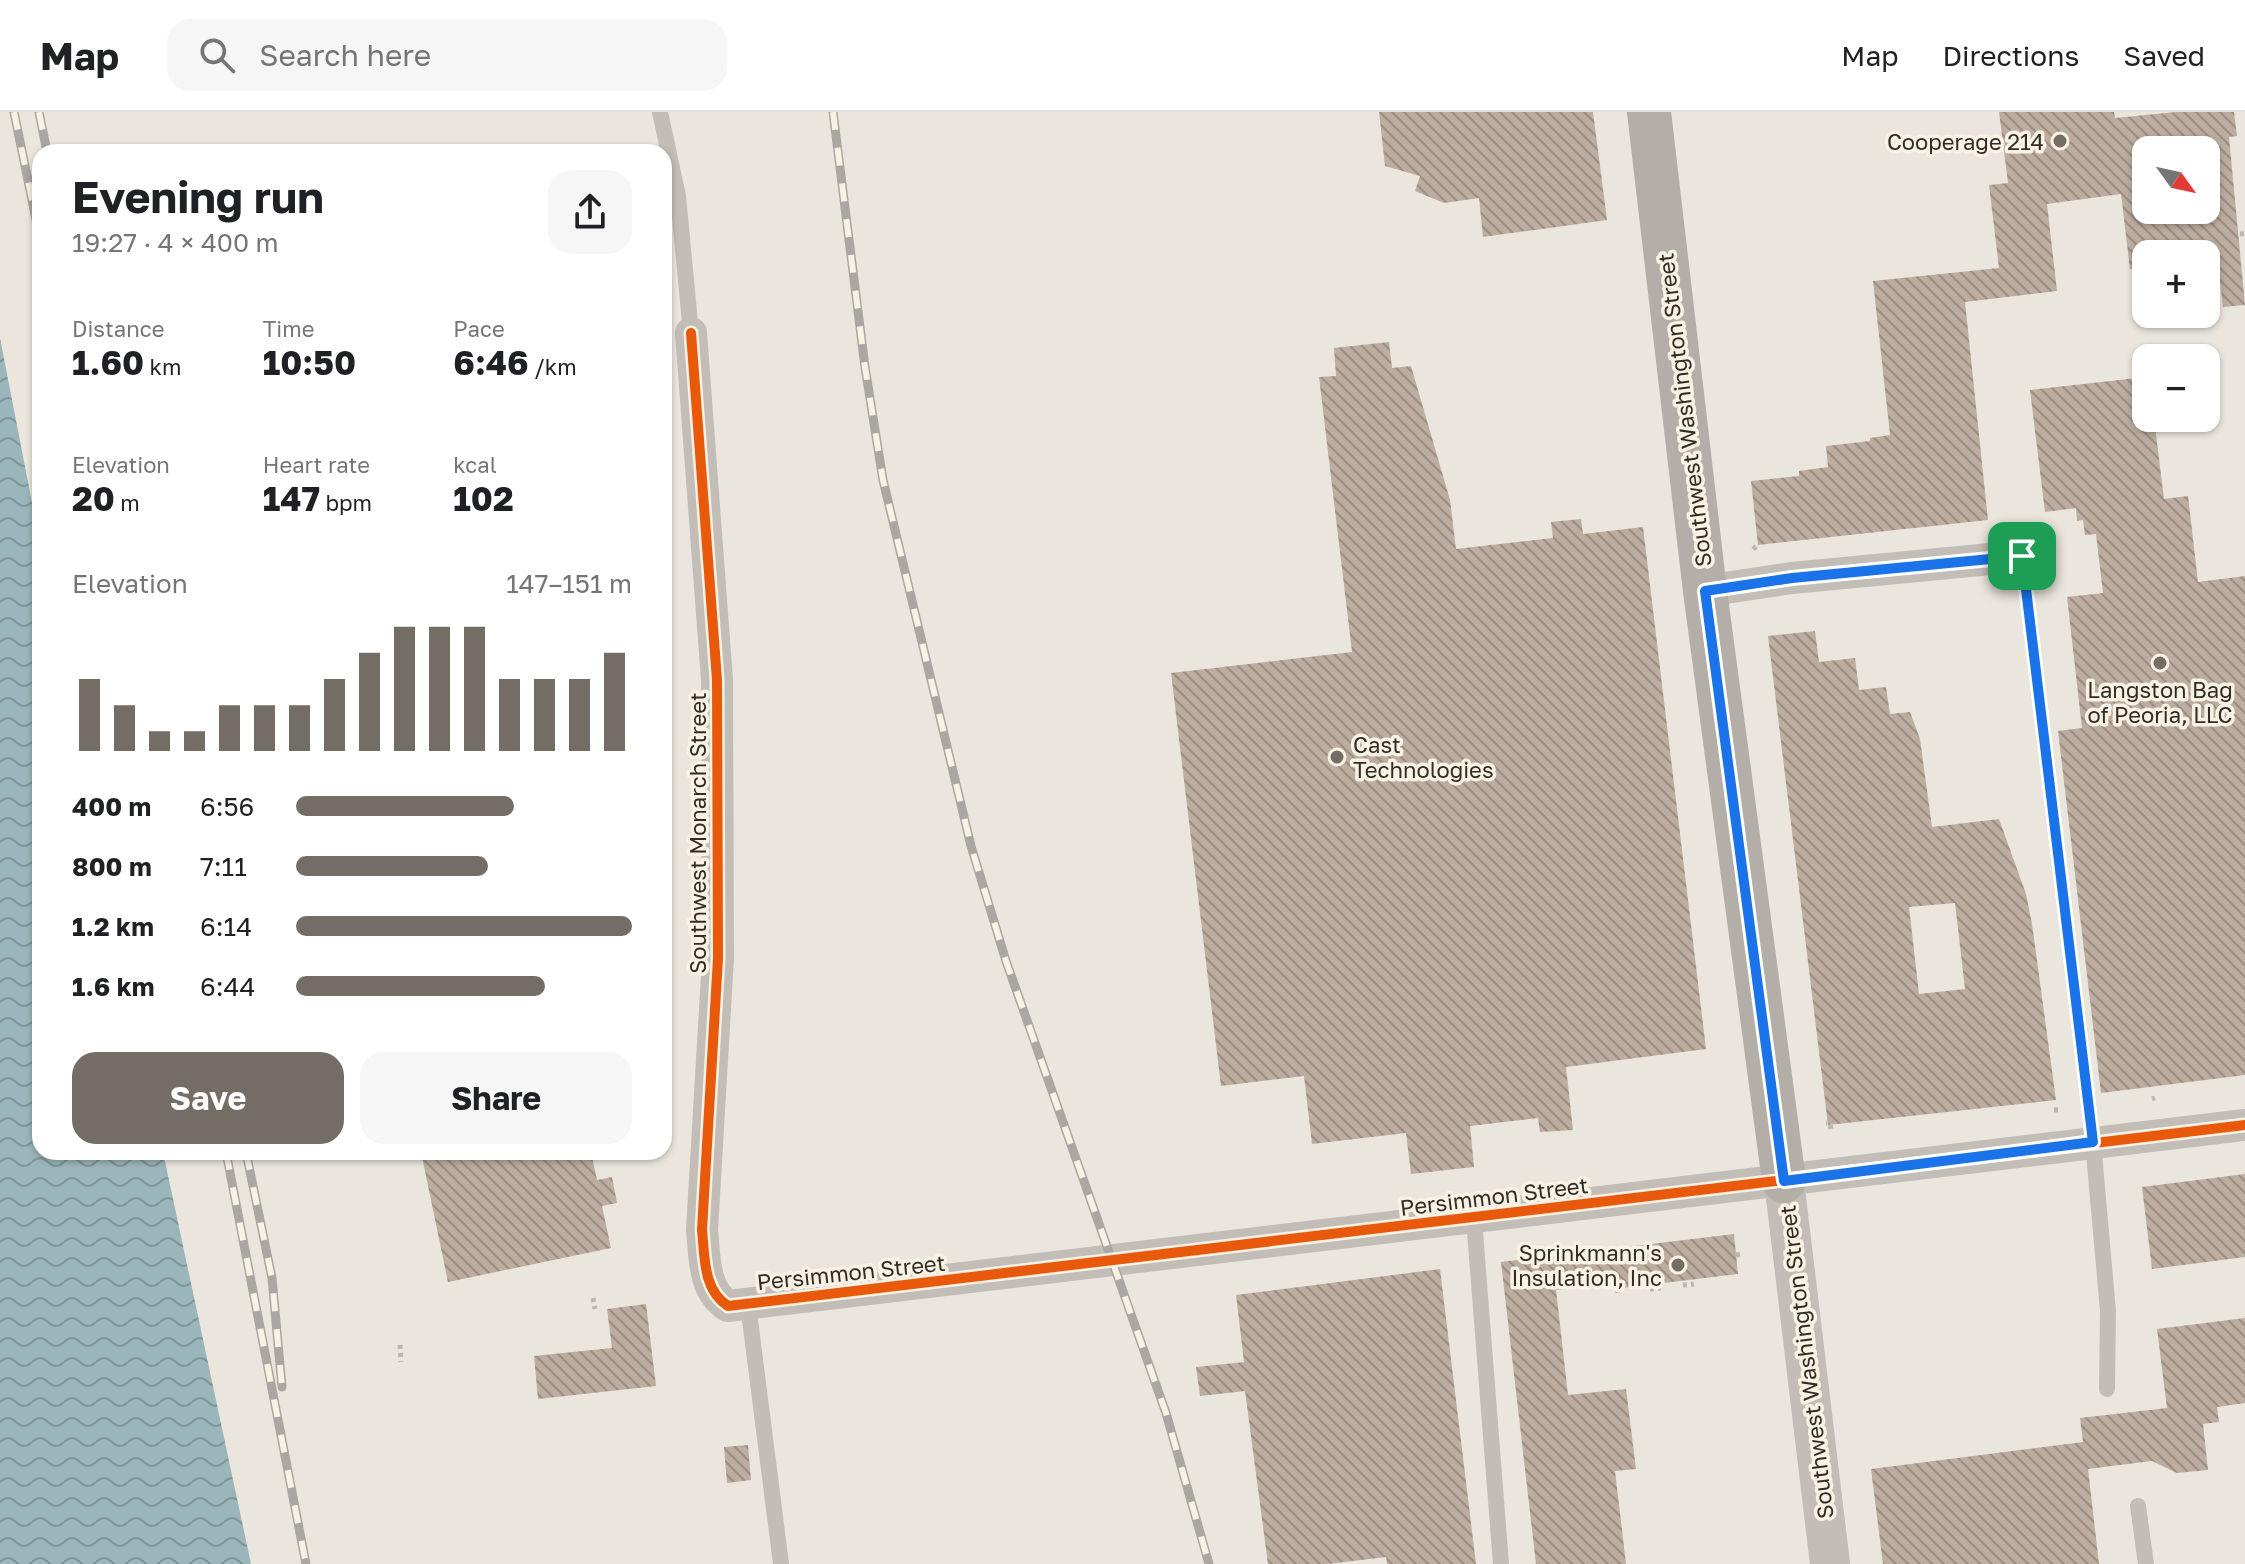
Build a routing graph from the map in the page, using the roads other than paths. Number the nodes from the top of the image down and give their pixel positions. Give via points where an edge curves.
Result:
1 (660, 112) edge
2 (1649, 112) edge
3 (667, 144) edge
4 (672, 168) edge
5 (691, 333) joint
6 (2022, 556) joint
7 (1705, 591) junction
8 (2245, 1125) edge
9 (2093, 1142) junction
10 (1784, 1181) junction
11 (1474, 1219) junction
12 (748, 1304) junction
13 (2107, 1389) dead end
14 (2138, 1506) dead end
15 (781, 1564) edge
16 (1501, 1564) edge
17 (1830, 1564) edge
18 (2146, 1564) edge

1 - 3 lane
2 - 7 main road, Southwest Washington Street
4 - 5 lane
5 - 12 street, Southwest Monarch Street via 717,696 718,958 702,1230 707,1275 716,1299 728,1306
6 - 7 street
6 - 9 lane
7 - 10 main road, Southwest Washington Street
8 - 9 street, Persimmon Street
9 - 10 street, Persimmon Street
9 - 13 lane via 2108,1311
10 - 11 street, Persimmon Street
10 - 17 street, Southwest Washington Street
11 - 12 street, Persimmon Street
11 - 16 lane
12 - 15 lane
14 - 18 lane

